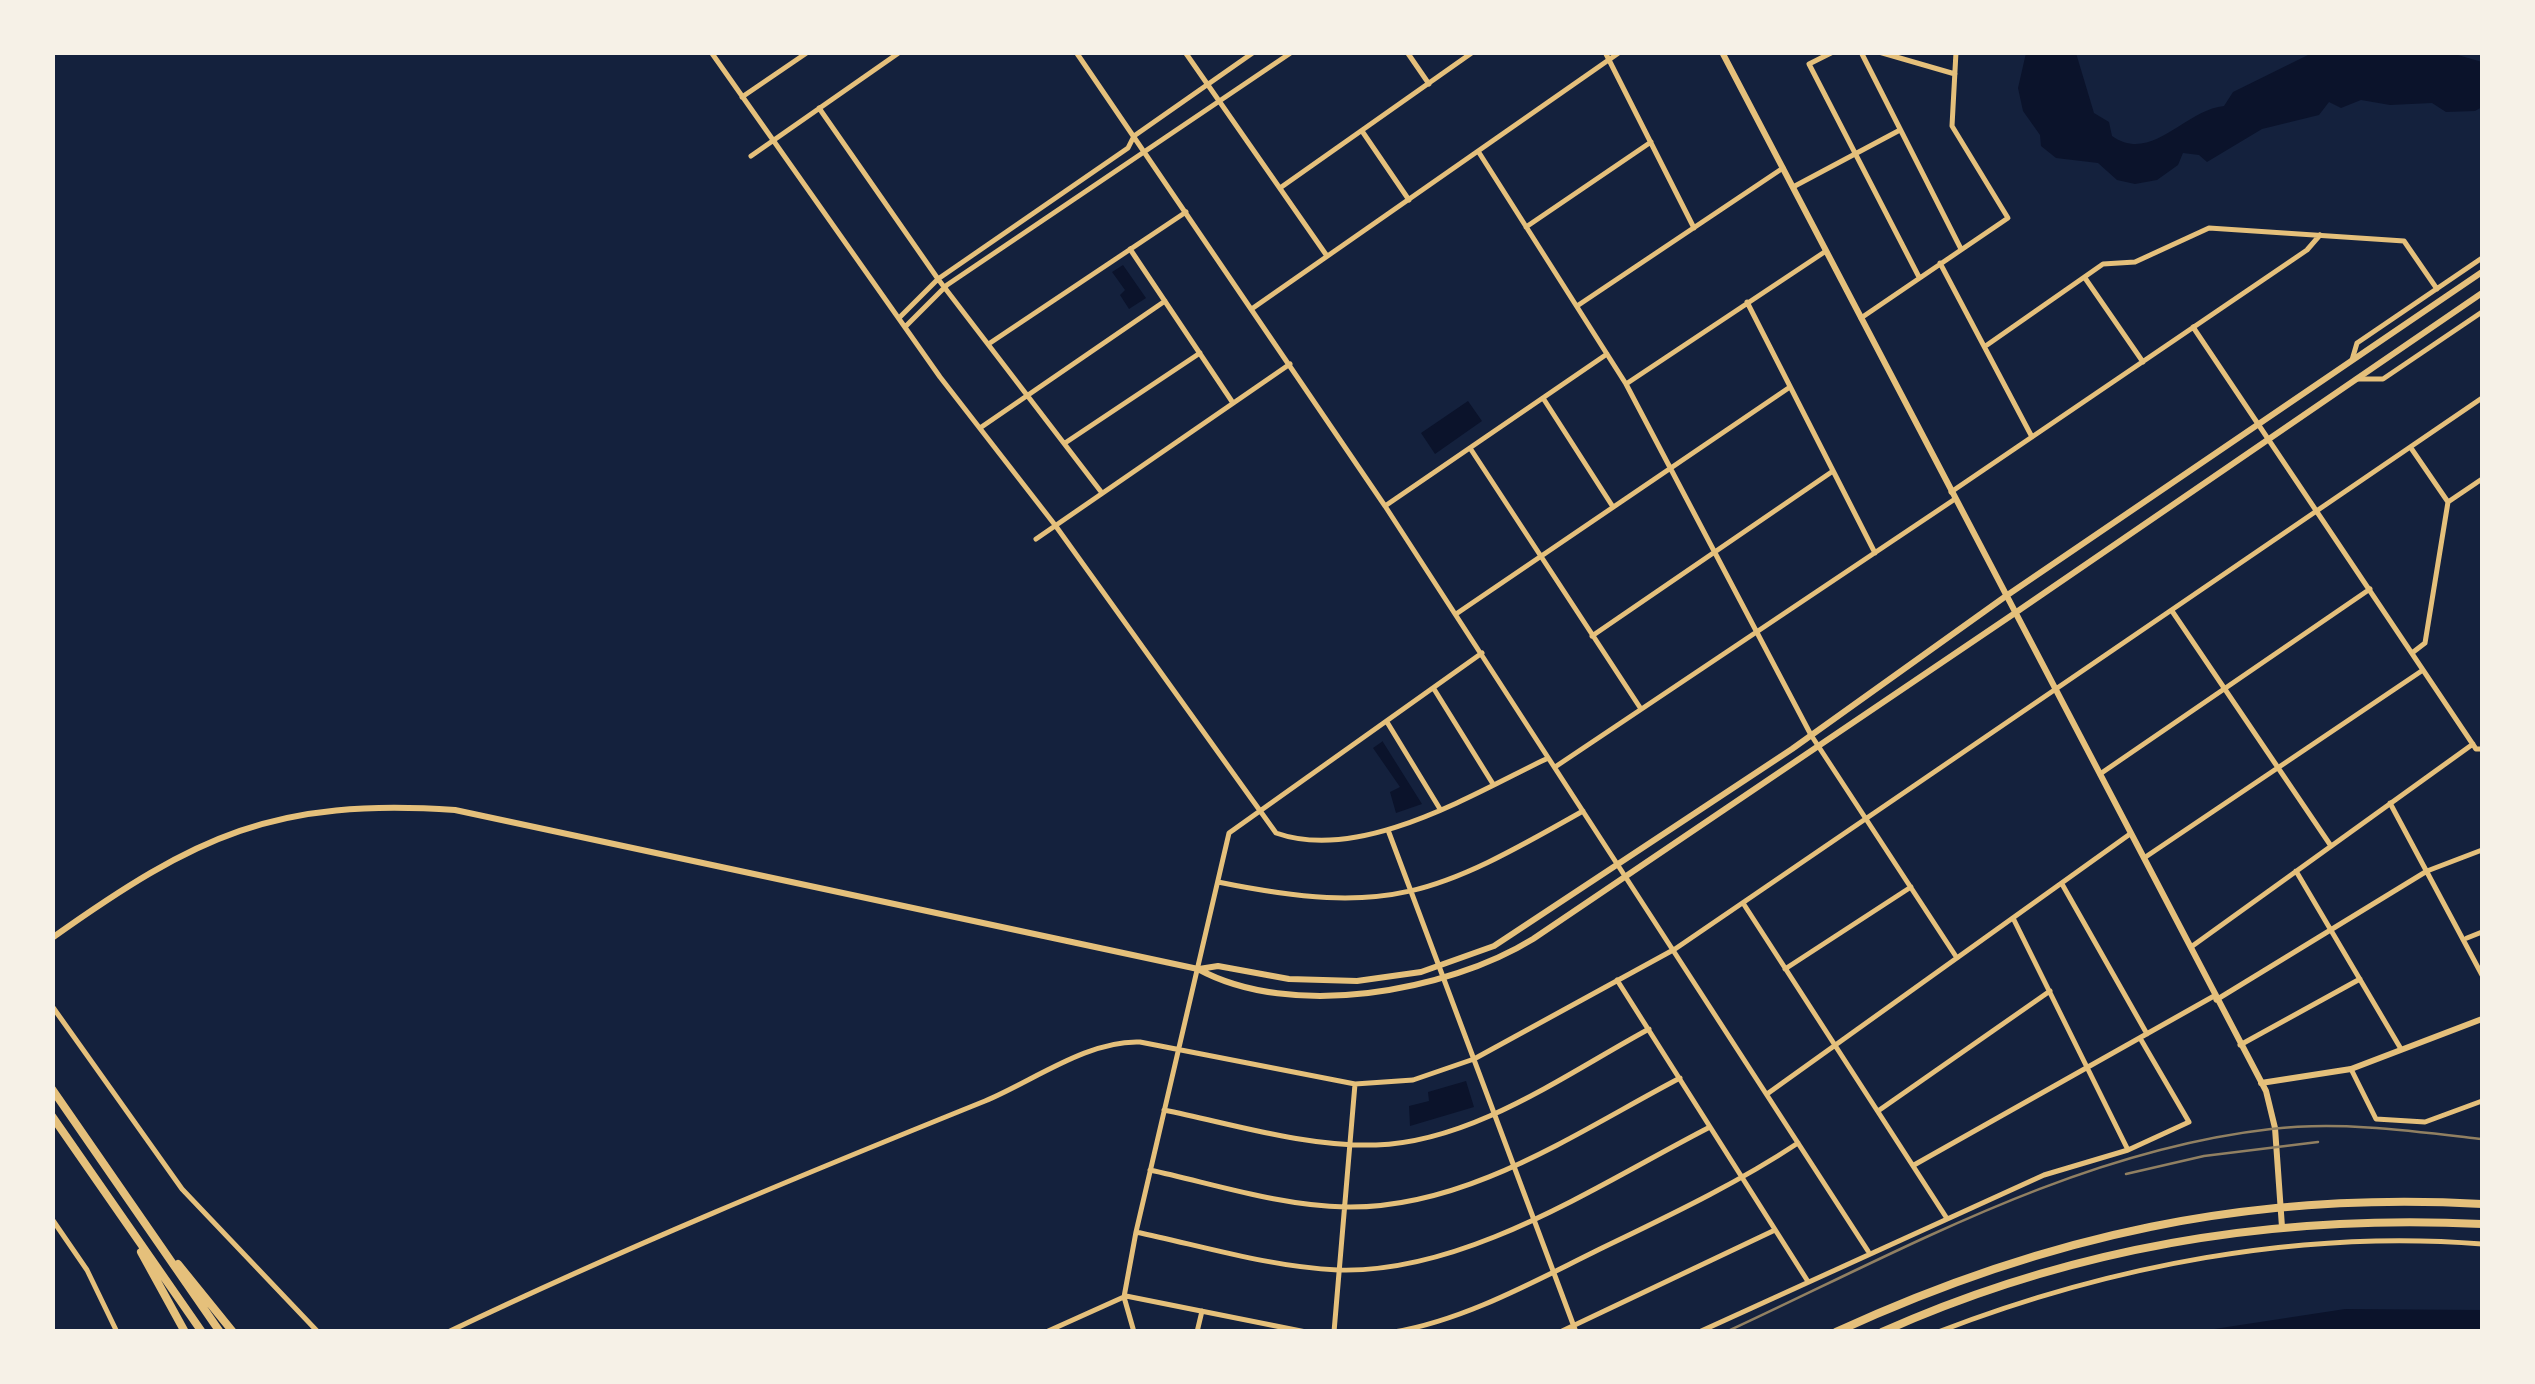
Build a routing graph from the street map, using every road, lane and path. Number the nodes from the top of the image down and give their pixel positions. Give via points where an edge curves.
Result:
1 (711, 52) edge
2 (808, 52) edge
3 (900, 52) edge
4 (1076, 52) edge
5 (1185, 52) edge
6 (1254, 52) edge
7 (1292, 52) edge
8 (1408, 52) edge
9 (1473, 52) edge
10 (1620, 52) edge
11 (1722, 52) edge
12 (1833, 52) edge
13 (1862, 52) edge
14 (1879, 52) edge
15 (1956, 52) edge
16 (1607, 56) edge
17 (1955, 74) junction
18 (1428, 84) junction
19 (1207, 85) junction
20 (742, 97) junction
21 (1220, 102) junction
22 (819, 108) junction
23 (1362, 130) junction
24 (1900, 130) junction
25 (1134, 136) junction
26 (774, 141) junction
27 (1651, 142) junction
28 (1478, 151) junction
29 (1145, 153) junction
30 (1855, 154) junction
31 (750, 156) dead end
32 (1783, 168) junction
33 (1792, 187) junction
34 (1280, 188) junction
35 (1409, 200) junction
36 (1186, 212) junction
37 (1526, 227) junction
38 (1694, 228) junction
39 (2320, 236) junction
40 (1130, 249) junction
41 (1961, 249) junction
42 (1826, 251) junction
43 (1327, 256) junction
44 (2482, 258) edge
45 (1940, 263) junction
46 (2482, 272) edge
47 (1920, 278) junction
48 (2085, 278) junction
49 (938, 279) junction
50 (946, 285) junction
51 (2437, 289) junction
52 (2482, 293) edge
53 (1165, 301) junction
54 (1747, 302) junction
55 (1577, 306) junction
56 (1252, 308) junction
57 (2482, 312) edge
58 (898, 318) junction
59 (1860, 318) junction
60 (905, 327) junction
61 (2193, 328) junction
62 (990, 343) junction
63 (1986, 344) junction
64 (1200, 352) junction
65 (1607, 354) junction
66 (2352, 360) junction
67 (2142, 362) junction
68 (1290, 364) junction
69 (2354, 379) junction
70 (1626, 384) junction
71 (1790, 387) junction
72 (1029, 394) junction
73 (1543, 398) junction
74 (2482, 398) edge
75 (1233, 403) junction
76 (2259, 423) junction
77 (980, 428) junction
78 (2268, 436) junction
79 (2032, 437) junction
80 (1065, 443) junction
81 (1470, 448) junction
82 (2411, 448) junction
83 (1670, 468) junction
84 (1833, 471) junction
85 (2482, 479) edge
86 (1102, 493) junction
87 (1953, 496) junction
88 (2448, 502) junction
89 (1385, 506) junction
90 (1614, 507) junction
91 (2318, 512) junction
92 (1056, 525) junction
93 (1036, 539) dead end
94 (1714, 552) junction
95 (1875, 553) junction
96 (1541, 556) junction
97 (2370, 589) junction
98 (2006, 596) junction
99 (2172, 611) junction
100 (2015, 612) junction
101 (1456, 614) junction
102 (1756, 633) junction
103 (1592, 636) junction
104 (1482, 653) junction
105 (2412, 653) junction
106 (2424, 670) junction
107 (1434, 688) junction
108 (2224, 689) junction
109 (2055, 690) junction
110 (1641, 710) junction
111 (1386, 722) junction
112 (1811, 735) junction
113 (2472, 744) junction
114 (1818, 746) junction
115 (2482, 750) edge
116 (1548, 758) junction
117 (1554, 768) junction
118 (2277, 768) junction
119 (2099, 775) junction
120 (1493, 784) junction
121 (2390, 803) junction
122 (1440, 809) junction
123 (1583, 811) junction
124 (1259, 812) junction
125 (1867, 818) junction
126 (1388, 830) junction
127 (2130, 834) junction
128 (2330, 846) junction
129 (2482, 850) edge
130 (2143, 858) junction
131 (1620, 866) junction
132 (2427, 871) junction
133 (2296, 872) junction
134 (1626, 876) junction
135 (1218, 882) junction
136 (2062, 883) junction
137 (1911, 888) junction
138 (1412, 893) junction
139 (1743, 903) junction
140 (2013, 918) junction
141 (2331, 930) junction
142 (2482, 932) edge
143 (52, 938) edge
144 (2465, 938) junction
145 (2189, 948) junction
146 (1675, 949) junction
147 (1957, 958) junction
148 (1440, 966) junction
149 (1785, 969) junction
150 (1198, 970) junction
151 (2482, 975) edge
152 (1445, 979) junction
153 (2360, 979) junction
154 (1617, 980) junction
155 (2050, 990) junction
156 (2215, 998) junction
157 (52, 1006) edge
158 (2482, 1018) edge
159 (1649, 1029) junction
160 (2144, 1036) junction
161 (1835, 1046) junction
162 (2240, 1046) junction
163 (2400, 1049) junction
164 (1178, 1050) junction
165 (1474, 1059) junction
166 (2089, 1066) junction
167 (2351, 1069) junction
168 (1680, 1078) junction
169 (2262, 1083) junction
170 (1355, 1084) junction
171 (52, 1089) edge
172 (1767, 1094) junction
173 (2482, 1101) edge
174 (1164, 1110) junction
175 (1878, 1110) junction
176 (1494, 1112) junction
177 (52, 1116) edge
178 (1710, 1127) junction
179 (1798, 1143) junction
180 (1350, 1145) junction
181 (2128, 1150) junction
182 (1914, 1165) junction
183 (1514, 1166) junction
184 (1150, 1170) junction
185 (1743, 1179) junction
186 (2482, 1204) edge
187 (2280, 1206) junction
188 (1345, 1207) junction
189 (134, 1210) junction
190 (1946, 1217) junction
191 (1534, 1218) junction
192 (122, 1219) junction
193 (52, 1220) edge
194 (2482, 1224) edge
195 (2282, 1226) junction
196 (1775, 1230) junction
197 (1136, 1232) junction
198 (2482, 1244) edge
199 (1868, 1252) junction
200 (1339, 1270) junction
201 (1554, 1272) junction
202 (1807, 1280) junction
203 (1124, 1297) junction
204 (1202, 1311) junction
205 (1271, 1328) edge
206 (1575, 1328) edge
207 (1050, 1331) edge
208 (118, 1332) edge
209 (185, 1332) edge
210 (202, 1332) edge
211 (220, 1332) edge
212 (233, 1332) edge
213 (318, 1332) edge
214 (448, 1332) edge
215 (1134, 1332) edge
216 (1197, 1332) edge
217 (1306, 1332) edge
218 (1334, 1332) edge
219 (1394, 1332) edge
220 (1560, 1332) edge
221 (1699, 1332) edge
222 (1836, 1332) edge
223 (1882, 1332) edge
224 (1938, 1332) edge

1 - 20 street
2 - 20 street
3 - 22 street
4 - 25 street
5 - 19 street
6 - 19 street
7 - 21 street
8 - 18 street
9 - 18 street
10 - 16 street
11 - 32 street
12 - 30 street via 1808,64
13 - 24 street
14 - 17 street
15 - 17 street
16 - 27 street
16 - 28 street
17 - 41 street via 1952,126 2008,218
18 - 23 street
19 - 21 street
19 - 25 street
20 - 26 street
21 - 29 street
21 - 34 street
22 - 26 street
22 - 49 street
23 - 34 street
23 - 35 street
24 - 30 street
24 - 41 street
25 - 29 street
25 - 49 street via 1128,148
26 - 31 street
26 - 58 street
27 - 37 street
27 - 38 street
28 - 35 street
28 - 37 street
29 - 36 street
29 - 50 street
30 - 33 street
30 - 47 street
32 - 33 street
32 - 38 street
33 - 42 street
34 - 43 street
35 - 43 street
36 - 40 street
36 - 56 street
37 - 55 street
38 - 55 street
39 - 48 street via 2209,228 2135,262 2103,264
39 - 51 street via 2404,241
39 - 61 street
40 - 53 street
40 - 62 street
41 - 45 street
42 - 54 street
42 - 59 street
43 - 56 street
44 - 51 street
45 - 47 street
45 - 63 street
46 - 66 street
47 - 59 street
48 - 63 street
48 - 67 street
49 - 50 street
49 - 58 street
50 - 60 street
50 - 62 street
51 - 66 street via 2356,343
52 - 69 street
53 - 64 street
53 - 72 street
54 - 70 street
54 - 71 street
55 - 65 street
56 - 68 street
57 - 69 street via 2383,379
58 - 60 street
59 - 87 street
60 - 77 street
61 - 67 street
61 - 76 street
62 - 72 street
63 - 79 street
64 - 75 street
64 - 80 street
65 - 70 street
65 - 73 street
66 - 76 street
67 - 79 street
68 - 75 street
68 - 89 street
69 - 78 street
70 - 83 street
71 - 83 street
71 - 84 street
72 - 77 street
72 - 80 street
73 - 81 street
73 - 90 street
74 - 82 street
75 - 86 street
76 - 78 street
76 - 98 street
77 - 92 street
78 - 91 street
78 - 100 street
79 - 87 street
80 - 86 street
81 - 89 street
81 - 96 street
82 - 88 street
82 - 91 street
83 - 90 street
83 - 94 street
84 - 94 street
84 - 95 street
85 - 88 street
86 - 92 street
87 - 95 street
87 - 98 street
88 - 105 street via 2425,643
89 - 101 street
90 - 96 street
91 - 97 street
91 - 99 street
92 - 93 street
92 - 124 street
94 - 102 street
94 - 103 street
95 - 102 street
96 - 101 street
96 - 103 street
97 - 105 street
97 - 108 street
98 - 100 street
98 - 112 street
99 - 108 street
99 - 109 street
100 - 109 street
100 - 114 street
101 - 104 street
102 - 110 street
102 - 112 street
103 - 110 street
104 - 107 street
104 - 116 street
105 - 106 street
106 - 113 street
106 - 118 street
107 - 111 street
107 - 120 street
108 - 118 street
108 - 119 street
109 - 119 street
109 - 125 street
110 - 117 street
111 - 122 street
111 - 124 street
112 - 114 street
112 - 131 street
113 - 115 street
113 - 121 street
114 - 125 street
114 - 134 street
116 - 117 street
116 - 120 street
117 - 123 street
118 - 128 street
118 - 130 street
119 - 127 street
120 - 122 street
121 - 128 street
121 - 132 street
122 - 126 street
123 - 131 street
123 - 138 street via 1483,867
124 - 126 street via 1284,836
124 - 135 street via 1229,834
125 - 137 street
125 - 139 street
126 - 138 street
127 - 130 street
127 - 136 street
128 - 133 street
129 - 132 street
130 - 145 street
131 - 134 street
131 - 148 street via 1510,938
132 - 141 street
132 - 144 street
133 - 141 street
133 - 145 street
134 - 146 street
134 - 152 street via 1519,948
135 - 138 street via 1326,900
135 - 150 street
136 - 140 street
136 - 160 street
137 - 147 street
137 - 149 street
138 - 148 street
139 - 146 street
139 - 149 street
140 - 147 street
140 - 155 street
141 - 153 street
141 - 156 street
142 - 144 street
143 - 150 street via 170,860 252,825 344,806 411,807 455,810
144 - 151 street
145 - 156 street
146 - 154 street
146 - 172 street
147 - 161 street
148 - 150 street via 1333,982 1218,966
148 - 152 street
149 - 161 street
150 - 152 street via 1321,995
150 - 164 street
152 - 165 street
153 - 162 street
153 - 163 street
154 - 159 street
154 - 165 street
155 - 166 street
155 - 175 street
156 - 160 street
156 - 162 street
157 - 213 street via 182,1189
158 - 163 street
159 - 168 street
159 - 176 street
160 - 166 street
160 - 181 street via 2189,1122
161 - 172 street
161 - 175 street
162 - 169 street
163 - 167 street
164 - 170 street
164 - 174 street
164 - 214 street via 1130,1042 1099,1048 636,1242
165 - 170 street via 1403,1082
165 - 176 street
166 - 181 street
166 - 182 street
167 - 169 street
167 - 173 street via 2376,1119 2425,1122
168 - 178 street
168 - 183 street
169 - 187 street via 2275,1128
170 - 180 street
171 - 189 highway
172 - 179 street
174 - 180 street
174 - 184 street
175 - 182 street
176 - 180 street via 1420,1138
176 - 183 street
177 - 192 highway
178 - 185 street
178 - 191 street
179 - 185 street
179 - 199 street
180 - 188 street
181 - 190 street via 2044,1175
182 - 190 street
183 - 188 street via 1415,1201
183 - 191 street
184 - 188 street
184 - 197 street
185 - 196 street
185 - 201 street
186 - 187 highway
187 - 195 street
187 - 222 highway via 2140,1227 2032,1254
188 - 200 street
189 - 211 highway
189 - 212 highway
190 - 199 street
191 - 200 street via 1430,1260
191 - 201 street
192 - 209 highway
192 - 210 highway
193 - 208 street
194 - 195 highway
195 - 223 highway via 2092,1259 1970,1295
196 - 202 street
196 - 206 street
197 - 200 street
197 - 203 street
198 - 224 street via 2358,1242 2191,1260 2076,1285
199 - 202 street
200 - 218 street
201 - 206 street
201 - 219 street via 1452,1317
202 - 221 street
203 - 204 street
203 - 207 street
203 - 215 street
204 - 205 street
204 - 216 street
205 - 217 street
206 - 220 street

